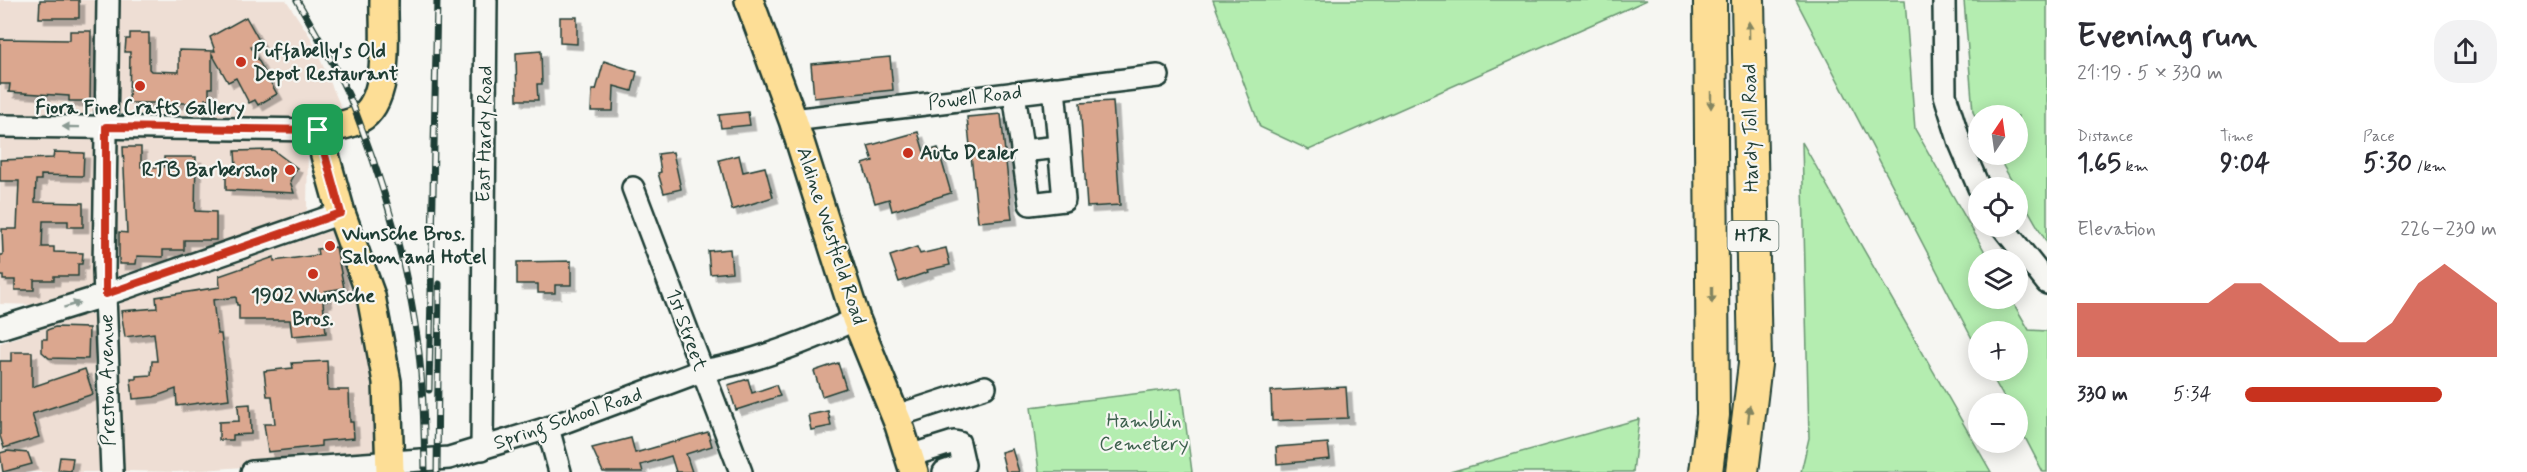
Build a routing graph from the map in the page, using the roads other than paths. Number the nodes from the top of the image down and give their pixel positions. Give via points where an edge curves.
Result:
1 (108, 0) edge
2 (384, 0) edge
3 (486, 0) edge
4 (749, 0) edge
5 (1710, 0) edge
6 (1748, 0) edge
7 (1944, 0) edge
8 (1158, 76) dead end
9 (1054, 88) junction
10 (1014, 93) junction
11 (793, 120) junction
12 (0, 126) edge
13 (106, 127) junction
14 (318, 130) junction
15 (1059, 147) junction
16 (1022, 151) junction
17 (1974, 177) edge
18 (633, 188) dead end
19 (341, 213) junction
20 (2011, 237) edge
21 (2047, 283) edge
22 (106, 294) junction
23 (856, 318) junction
24 (6, 322) edge
25 (701, 371) junction
26 (985, 387) dead end
27 (896, 416) junction
28 (548, 428) junction
29 (482, 449) junction
30 (911, 464) edge
31 (390, 467) edge
32 (112, 472) edge
33 (252, 472) edge
34 (560, 472) edge
35 (741, 472) edge
36 (944, 472) edge
37 (1706, 472) edge
38 (1742, 472) edge

1 - 13 street, Preston Avenue
2 - 14 main road via 378,98 359,120
3 - 29 street, East Hardy Road
4 - 11 main road, Aldine Westfield Road
5 -> 37 highway, Hardy Toll Road / HTR via 1713,415
38 -> 6 highway, Hardy Toll Road / HTR via 1755,364
7 - 17 street via 1945,95
8 - 9 street, Powell Road
9 - 10 street, Powell Road
9 - 15 street
10 - 11 street, Powell Road
10 - 16 street
11 - 23 main road, Aldine Westfield Road
13 -> 12 street
13 - 14 street
13 - 22 street, Preston Avenue
14 - 19 main road
15 - 16 street
15 - 16 street via 1064,200 1030,204
18 - 25 street, 1st Street
19 - 22 street
19 - 31 main road via 371,296 387,382
20 - 21 street
24 -> 22 street
22 - 32 street, Preston Avenue
23 - 25 street, Spring School Road via 720,358
23 - 27 main road, Aldine Westfield Road
25 - 28 street, Spring School Road
25 - 35 street, 1st Street
26 - 27 street
27 - 30 main road, Aldine Westfield Road
28 - 29 street, Spring School Road
28 - 34 street
29 - 31 street, Spring School Road
30 - 36 street via 957,442 964,465
31 - 33 street, Spring School Road

